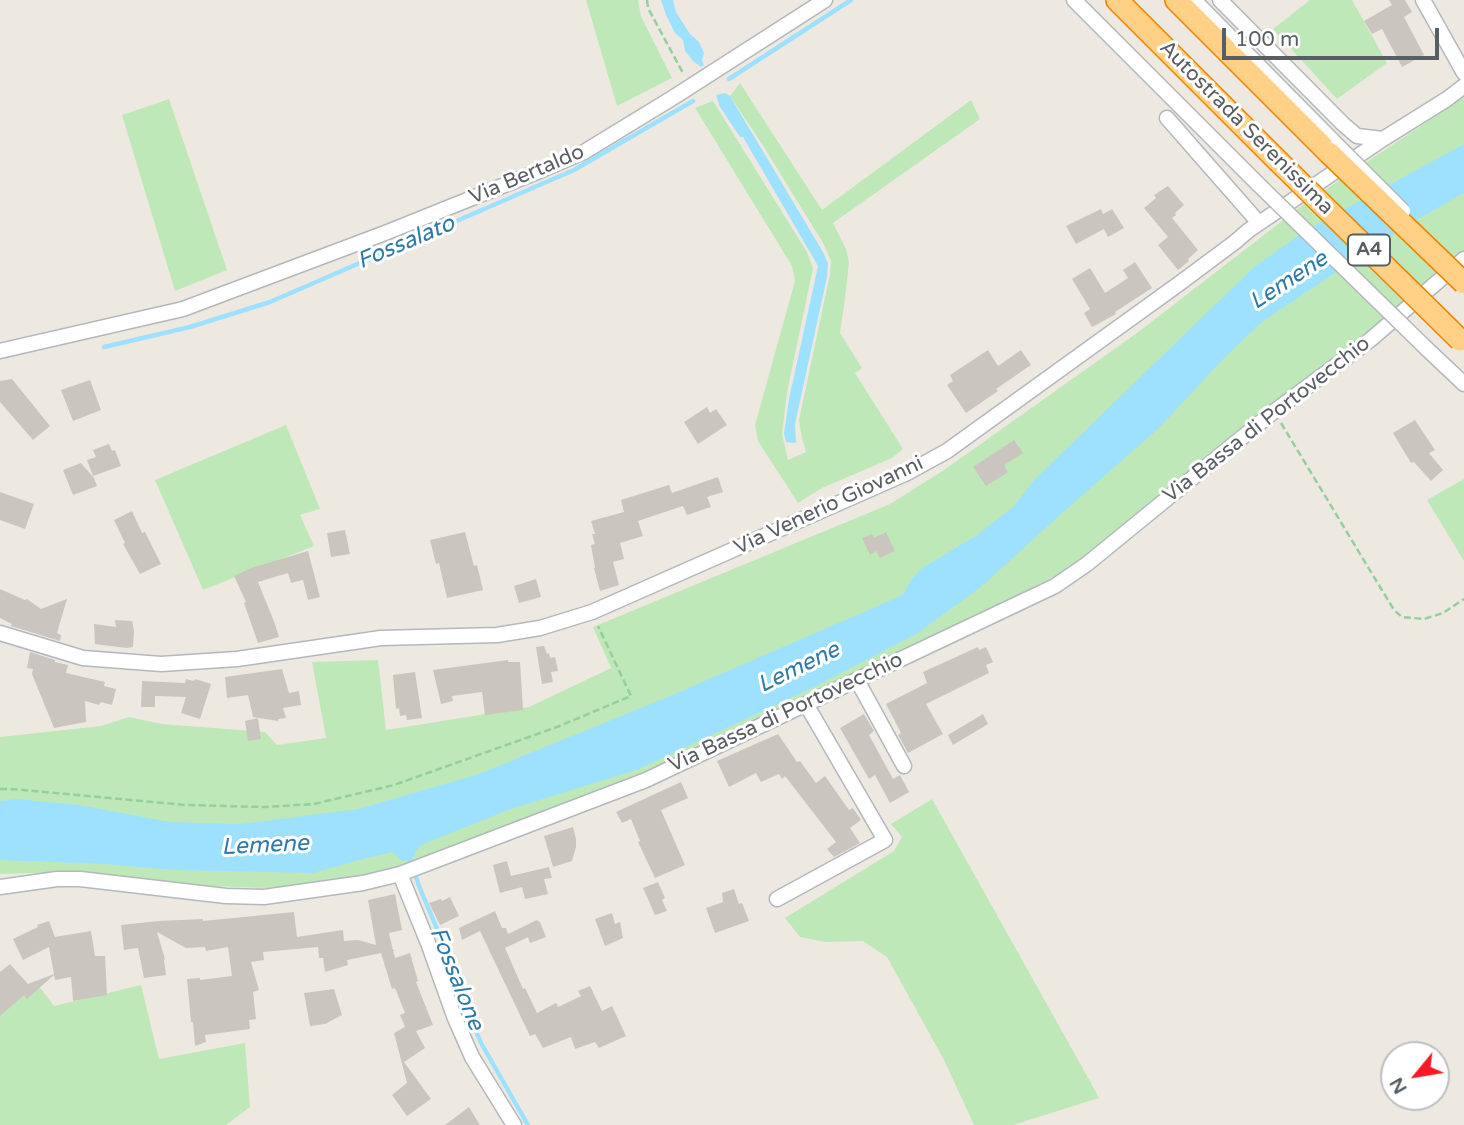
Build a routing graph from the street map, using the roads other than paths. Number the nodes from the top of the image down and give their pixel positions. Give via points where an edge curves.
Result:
1 (825, 0) edge
2 (1074, 0) edge
3 (1117, 0) edge
4 (1175, 0) edge
5 (1194, 0) edge
6 (1220, 0) edge
7 (1423, 0) edge
8 (1464, 73) edge
9 (1464, 86) edge
10 (1167, 118) dead end
11 (1383, 139) junction
12 (1333, 149) junction
13 (1259, 223) junction
14 (1464, 259) edge
15 (1464, 272) edge
16 (1464, 283) edge
17 (1462, 342) edge
18 (0, 351) edge
19 (1464, 384) edge
20 (0, 633) edge
21 (857, 680) junction
22 (806, 704) junction
23 (904, 766) dead end
24 (404, 872) junction
25 (0, 887) edge
26 (777, 899) dead end
27 (514, 1125) edge

1 - 18 street, Via Bertaldo via 584,152 183,309
2 - 19 street, bridge
3 - 17 highway, Autostrada Serenissima / A4, bridge
4 - 12 highway, Autostrada Serenissima / A4
5 - 12 street
6 - 11 street via 1357,136
7 - 8 street
9 - 11 street, Via Venerio Giovanni
10 - 13 street
11 - 13 street, Via Venerio Giovanni
12 - 15 street, bridge
12 - 16 highway, Autostrada Serenissima / A4, bridge
13 - 20 street, Via Venerio Giovanni via 947,451 907,473 592,612 497,635 381,638 237,659 161,664 83,658
14 - 21 street, Via Bassa di Portovecchio via 1370,340 1272,413 1087,564 1055,586
21 - 22 street, Via Bassa di Portovecchio
21 - 23 street
22 - 24 street, Via Bassa di Portovecchio via 646,780
22 - 26 street via 885,840
24 - 25 street, Via Bassa di Portovecchio via 363,883 264,897 80,879
24 - 27 street via 454,1016 472,1057

